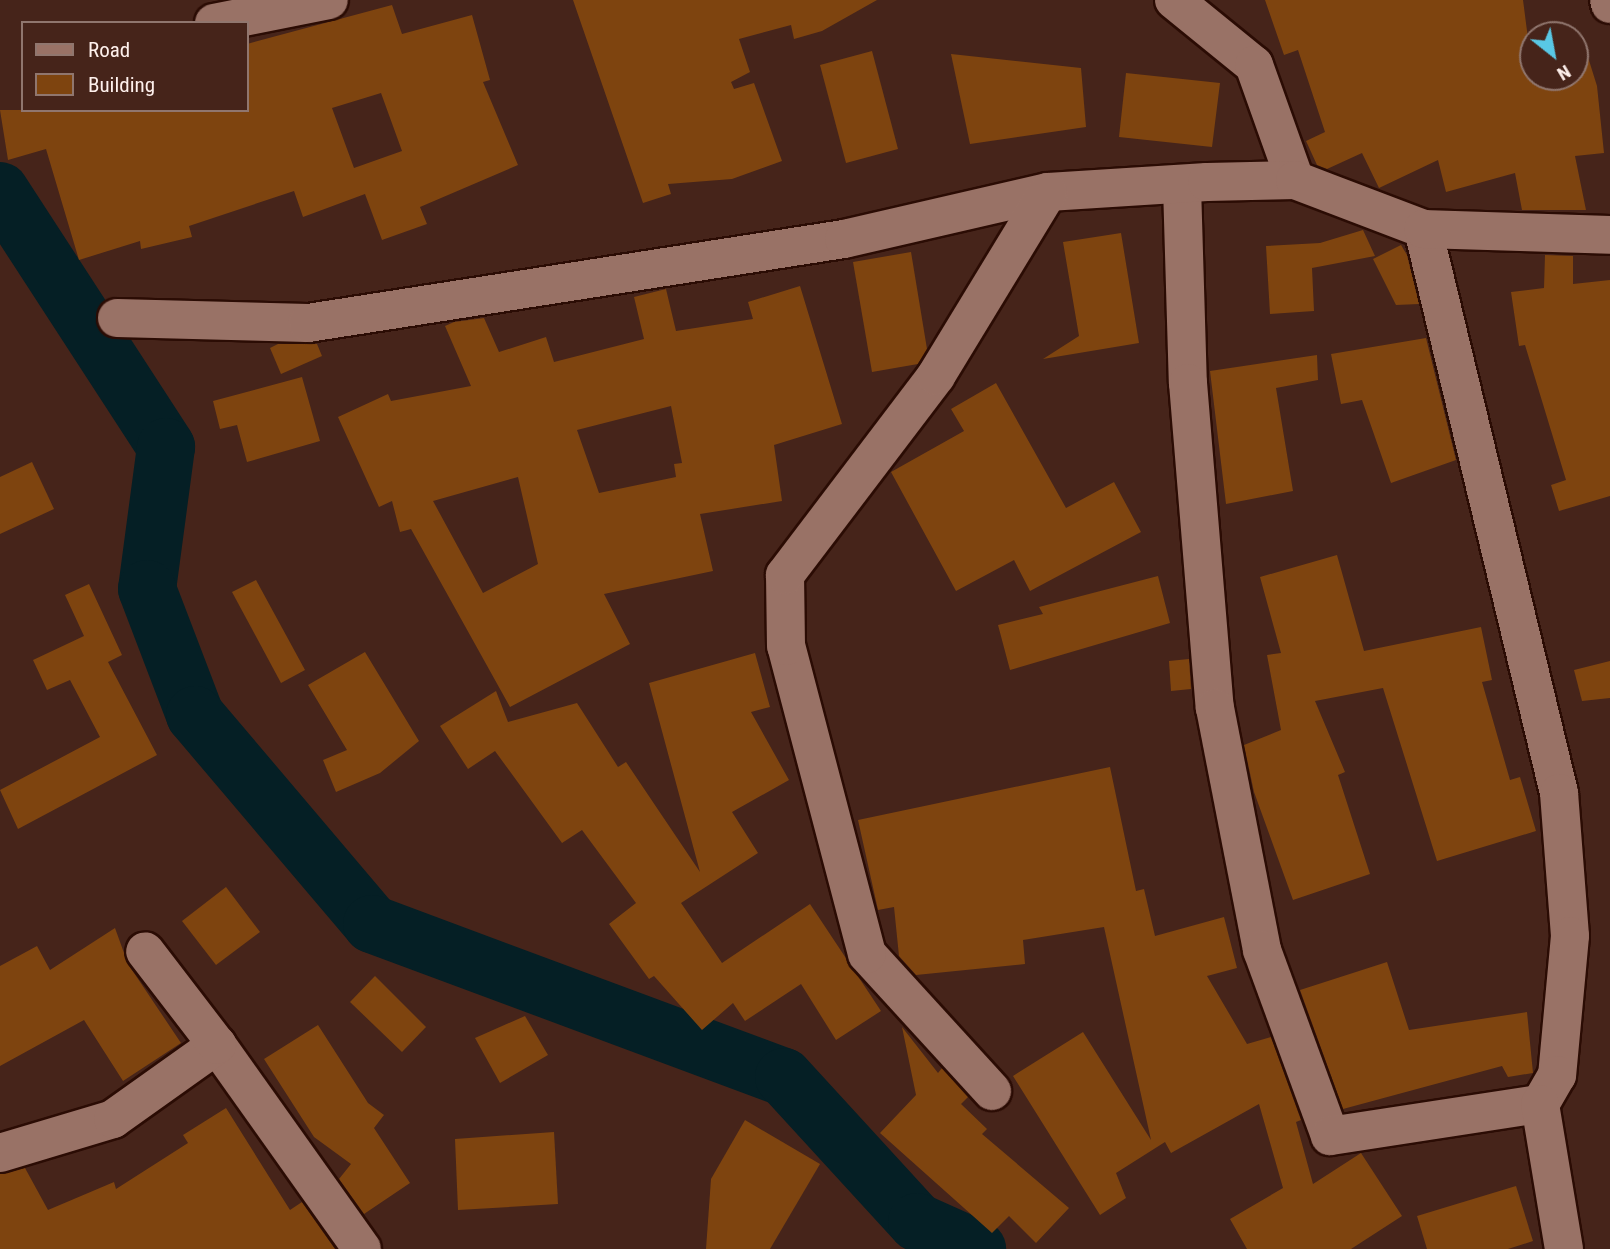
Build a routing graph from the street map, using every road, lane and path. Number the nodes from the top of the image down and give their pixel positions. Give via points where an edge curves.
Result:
1 (329, 0) edge
2 (1174, 0) edge
3 (224, 21) edge
4 (1295, 180) junction
5 (1182, 186) junction
6 (1048, 192) junction
7 (1423, 229) junction
8 (1610, 235) edge
9 (117, 318) dead end
10 (145, 951) dead end
11 (217, 1045) junction
12 (992, 1091) dead end
13 (1540, 1104) junction
14 (0, 1153) edge
15 (362, 1249) edge
16 (1564, 1249) edge

1 - 3 street
2 - 4 street via 1254,65
4 - 5 street
4 - 7 street
5 - 6 street
5 - 13 street via 1188,383 1214,708 1262,950 1330,1136
6 - 9 street via 845,239 308,323
6 - 12 street via 936,376 785,575 786,646 867,954
7 - 8 street
7 - 13 street via 1559,793 1569,949 1557,1075
10 - 11 street
11 - 14 street via 113,1119
11 - 15 street
13 - 16 street

